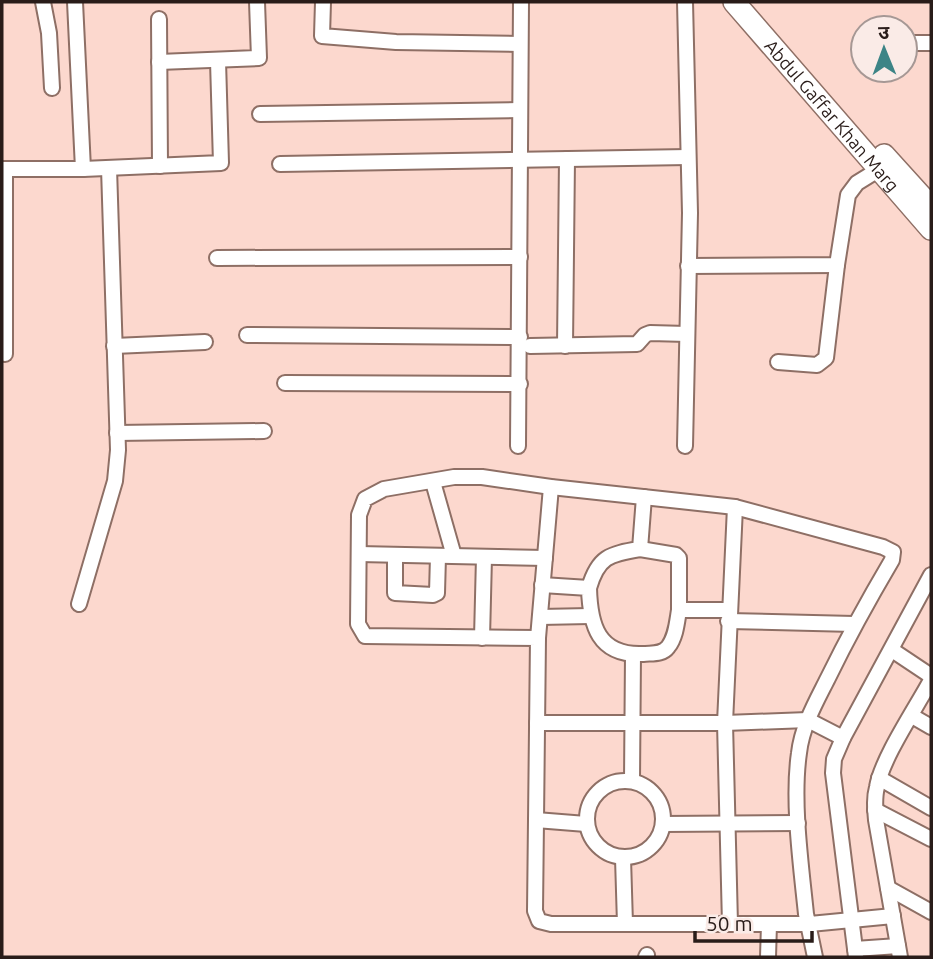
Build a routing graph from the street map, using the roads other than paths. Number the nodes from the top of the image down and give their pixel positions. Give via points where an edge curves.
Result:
1 (43, 2) edge
2 (75, 2) edge
3 (257, 2) edge
4 (323, 2) edge
5 (521, 2) edge
6 (685, 2) edge
7 (734, 2) edge
8 (753, 2) edge
9 (159, 19) dead end
10 (520, 44) junction
11 (218, 61) junction
12 (159, 62) junction
13 (52, 88) dead end
14 (519, 110) junction
15 (260, 114) dead end
16 (688, 157) junction
17 (567, 159) junction
18 (519, 160) junction
19 (280, 164) dead end
20 (160, 166) junction
21 (109, 168) junction
22 (83, 169) junction
23 (4, 170) edge
24 (878, 170) junction
25 (931, 207) edge
26 (931, 229) edge
27 (520, 257) junction
28 (217, 258) dead end
29 (837, 265) junction
30 (688, 267) junction
31 (687, 334) junction
32 (247, 335) dead end
33 (525, 341) junction
34 (205, 342) dead end
35 (114, 346) junction
36 (565, 346) junction
37 (5, 354) dead end
38 (778, 362) dead end
39 (285, 383) dead end
40 (520, 384) junction
41 (264, 431) dead end
42 (117, 433) junction
43 (518, 446) dead end
44 (685, 446) dead end
45 (433, 481) junction
46 (551, 487) junction
47 (644, 497) junction
48 (735, 507) junction
49 (640, 550) junction
50 (359, 554) junction
51 (395, 555) junction
52 (438, 556) junction
53 (454, 556) junction
54 (484, 557) junction
55 (545, 558) junction
56 (931, 575) edge
57 (542, 584) junction
58 (589, 588) junction
59 (79, 604) dead end
60 (679, 610) junction
61 (728, 616) junction
62 (540, 617) junction
63 (590, 617) junction
64 (855, 624) junction
65 (482, 638) junction
66 (538, 638) junction
67 (892, 650) junction
68 (633, 654) junction
69 (931, 680) edge
70 (912, 716) junction
71 (808, 720) junction
72 (537, 723) junction
73 (632, 723) junction
74 (726, 723) junction
75 (931, 727) edge
76 (843, 738) junction
77 (879, 778) junction
78 (632, 781) junction
79 (931, 808) edge
80 (875, 810) junction
81 (536, 820) junction
82 (727, 823) junction
83 (798, 823) junction
84 (586, 824) junction
85 (663, 824) junction
86 (931, 839) edge
87 (623, 858) junction
88 (888, 887) junction
89 (931, 912) edge
90 (893, 916) junction
91 (852, 922) junction
92 (625, 924) junction
93 (730, 924) junction
94 (769, 924) junction
95 (810, 924) junction
96 (899, 952) edge
97 (855, 953) edge
98 (768, 957) edge
99 (815, 957) edge

1 - 13 street
2 - 22 street
3 - 11 street via 259,58
4 - 10 street via 322,36
5 - 10 street
6 - 16 street
7 - 24 main road, Abdul Gaffar Khan Marg
8 - 25 main road, Abdul Gaffar Khan Marg
9 - 12 street
10 - 14 street
11 - 12 street
11 - 20 street via 221,163
12 - 20 street
14 - 15 street
14 - 18 street
16 - 17 street
16 - 30 street
17 - 18 street
17 - 36 street
18 - 19 street
18 - 27 street
20 - 21 street
21 - 22 street
21 - 35 street
22 - 23 street
23 - 37 street
24 - 26 main road, Abdul Gaffar Khan Marg
24 - 29 street via 848,195
27 - 28 street
27 - 33 street
29 - 30 street
29 - 38 street via 826,358 817,365
30 - 31 street
31 - 36 street via 650,333 637,344
31 - 44 street
32 - 33 street
33 - 36 street
33 - 40 street
34 - 35 street
35 - 42 street
39 - 40 street
40 - 43 street
41 - 42 street
42 - 59 street via 115,481
45 - 46 street via 482,477
45 - 50 street via 384,489 365,499 359,515
45 - 53 street
46 - 47 street
46 - 55 street
47 - 48 street
47 - 49 street
48 - 61 street
48 - 64 street via 893,552
49 - 58 street via 603,560
49 - 60 street via 679,558
50 - 51 street
50 - 65 street via 358,624 365,636
51 - 52 street
51 - 52 street via 395,593 433,596 437,593
52 - 53 street
53 - 54 street
54 - 55 street
54 - 65 street
55 - 57 street
56 - 67 street
57 - 58 street
57 - 62 street
58 - 63 street
60 - 61 street
60 - 68 street via 666,650
61 - 64 street
61 - 74 street
62 - 63 street
62 - 66 street
63 - 68 street via 609,646
64 - 71 street
65 - 66 street
66 - 72 street
67 - 69 street
67 - 76 street
68 - 73 street
69 - 70 street
70 - 75 street
70 - 77 street
71 - 74 street
71 - 76 street
71 - 83 street via 799,752
72 - 73 street
72 - 81 street
73 - 74 street
73 - 78 street
74 - 82 street
76 - 91 street via 833,773
77 - 79 street
77 - 80 street
78 - 84 street via 601,789 592,799
78 - 85 street via 658,799
80 - 86 street
80 - 88 street
81 - 84 street
81 - 92 street via 535,911 539,921
82 - 83 street
82 - 85 street
82 - 93 street
83 - 95 street
84 - 87 street via 595,844
85 - 87 street via 654,845 635,857
87 - 92 street
88 - 89 street
88 - 90 street
90 - 91 street
90 - 96 street
91 - 95 street
91 - 97 street
92 - 93 street
93 - 94 street
94 - 95 street
94 - 98 street
95 - 99 street
96 - 97 street

